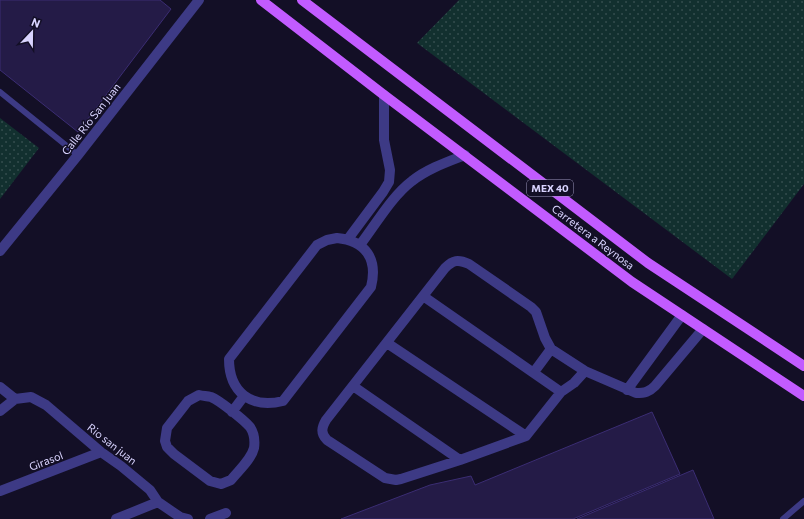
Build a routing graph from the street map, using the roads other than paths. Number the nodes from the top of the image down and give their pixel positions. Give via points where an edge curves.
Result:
1 (199, 0) edge
2 (261, 0) edge
3 (302, 0) edge
4 (0, 92) edge
5 (384, 95) junction
6 (78, 155) junction
7 (464, 156) junction
8 (348, 239) junction
9 (360, 245) junction
10 (0, 251) edge
11 (423, 296) junction
12 (682, 315) junction
13 (703, 329) junction
14 (387, 343) junction
15 (551, 349) junction
16 (804, 366) edge
17 (585, 371) junction
18 (534, 372) junction
19 (353, 386) junction
20 (0, 388) edge
21 (627, 390) junction
22 (561, 392) junction
23 (244, 396) junction
24 (804, 396) edge
25 (16, 399) junction
26 (0, 411) edge
27 (232, 412) junction
28 (526, 436) junction
29 (101, 452) junction
30 (460, 460) junction
31 (0, 491) edge
32 (804, 501) edge
33 (158, 502) junction
34 (226, 513) dead end
35 (116, 519) edge
36 (188, 519) edge
37 (210, 519) edge
38 (783, 519) edge

1 - 6 street, Calle Río San Juan
2 - 5 main road, Carretera a Reynosa / MEX 40
3 - 16 main road, Carretera a Reynosa / MEX 40 via 648,263
4 - 6 lane
5 - 7 main road, Carretera a Reynosa / MEX 40
5 - 8 street via 384,140 390,170 389,182
6 - 10 street, Calle Río San Juan
7 - 9 street via 444,163 413,180 394,199
7 - 12 main road, Carretera a Reynosa / MEX 40 via 632,282
8 - 9 street
8 - 23 street via 337,238 317,245 229,359 232,380
9 - 23 street via 373,264 374,276 371,287 283,401 263,403
11 - 14 street
11 - 15 street via 444,268 456,260 462,261 531,307 536,312
11 - 18 street
12 - 13 main road, Carretera a Reynosa / MEX 40
12 - 21 street
13 - 21 street via 650,391 636,393
13 - 24 main road, Carretera a Reynosa / MEX 40
14 - 19 street
14 - 28 street
15 - 17 street
15 - 18 street
17 - 21 street
17 - 22 street
18 - 22 street
19 - 30 street
19 - 30 street via 323,426 323,436 327,440 391,480
20 - 25 street
22 - 28 street
23 - 27 street
25 - 26 street
25 - 29 street, Rio san juan via 31,397 46,405
27 - 27 street via 250,427 255,441 250,456 227,483 210,481 167,447 167,428 188,401 199,395 212,397
28 - 30 street
29 - 31 street, Girasol
29 - 33 street, Rio san juan via 150,490
32 - 38 lane
33 - 35 street
33 - 36 street, Rio san juan via 180,517
34 - 37 street

